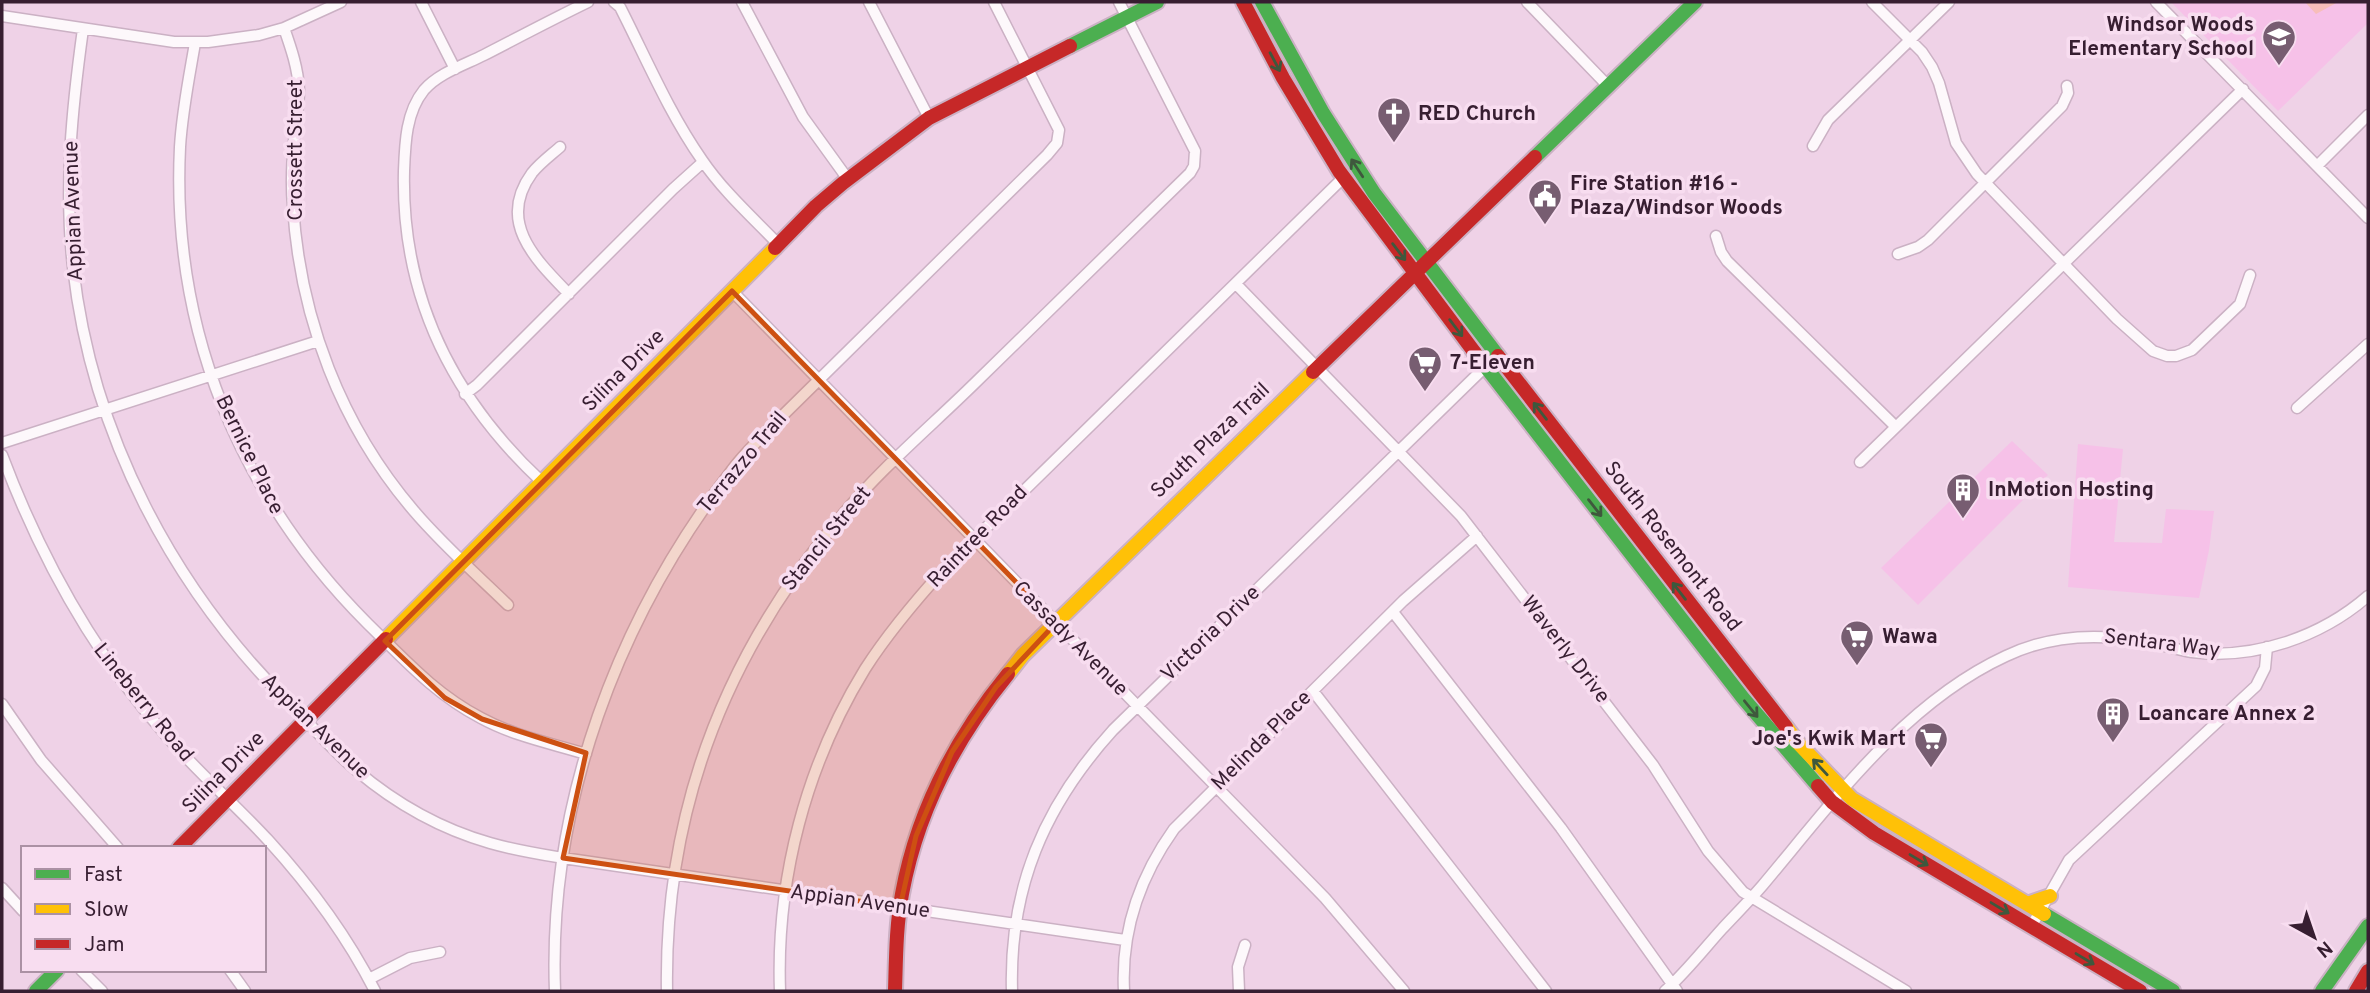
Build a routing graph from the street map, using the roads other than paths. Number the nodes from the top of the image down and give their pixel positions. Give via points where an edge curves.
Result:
1 (341, 2) edge
2 (421, 2) edge
3 (588, 2) edge
4 (614, 2) edge
5 (743, 2) edge
6 (869, 2) edge
7 (994, 2) edge
8 (1119, 2) edge
9 (1157, 2) edge
10 (1243, 2) edge
11 (1262, 2) edge
12 (1527, 2) edge
13 (1695, 2) edge
14 (1872, 2) edge
15 (1949, 2) edge
16 (2156, 2) edge
17 (2, 16) edge
18 (1127, 17) junction
19 (284, 28) junction
20 (83, 29) junction
21 (1909, 39) junction
22 (195, 43) junction
23 (1028, 68) junction
24 (455, 69) junction
25 (1608, 86) junction
26 (2067, 86) dead end
27 (2243, 89) junction
28 (2368, 115) edge
29 (929, 118) junction
30 (1813, 146) dead end
31 (560, 147) dead end
32 (702, 162) junction
33 (2317, 166) junction
34 (1344, 177) junction
35 (847, 178) junction
36 (1985, 183) junction
37 (2368, 218) edge
38 (1716, 236) dead end
39 (778, 244) junction
40 (1898, 254) dead end
41 (2064, 263) junction
42 (1421, 268) junction
43 (2250, 275) dead end
44 (1236, 284) junction
45 (732, 291) junction
46 (569, 294) junction
47 (318, 341) junction
48 (2368, 344) edge
49 (1318, 366) junction
50 (1485, 367) junction
51 (211, 374) junction
52 (817, 380) junction
53 (465, 394) junction
54 (2297, 408) dead end
55 (105, 410) junction
56 (1896, 427) junction
57 (2, 443) edge
58 (1399, 450) junction
59 (2, 454) edge
60 (895, 460) junction
61 (1860, 462) dead end
62 (542, 482) junction
63 (1477, 536) junction
64 (974, 540) junction
65 (464, 562) junction
66 (2368, 596) edge
67 (508, 605) dead end
68 (1393, 612) junction
69 (1056, 623) junction
70 (385, 640) junction
71 (2267, 647) junction
72 (1313, 691) junction
73 (2, 704) edge
74 (1137, 706) junction
75 (306, 721) junction
76 (586, 754) junction
77 (1216, 787) junction
78 (1842, 789) junction
79 (227, 800) junction
80 (1832, 802) junction
81 (116, 846) edge
82 (181, 846) edge
83 (563, 858) junction
84 (673, 874) junction
85 (2, 888) edge
86 (785, 891) junction
87 (2050, 896) junction
88 (1751, 899) junction
89 (2027, 904) junction
90 (900, 907) junction
91 (21, 909) edge
92 (2040, 912) junction
93 (1016, 924) junction
94 (2368, 926) edge
95 (2031, 927) junction
96 (1125, 940) junction
97 (1245, 945) dead end
98 (440, 952) dead end
99 (2368, 971) edge
100 (55, 972) edge
101 (83, 972) edge
102 (231, 972) edge
103 (369, 979) junction
104 (1671, 989) edge
105 (36, 991) edge
106 (102, 991) edge
107 (245, 991) edge
108 (375, 991) edge
109 (555, 991) edge
110 (667, 991) edge
111 (780, 991) edge
112 (895, 991) edge
113 (1012, 991) edge
114 (1124, 991) edge
115 (1239, 991) edge
116 (1404, 991) edge
117 (1546, 991) edge
118 (1906, 991) edge
119 (2140, 991) edge
120 (2173, 991) edge
121 (2322, 991) edge
122 (2356, 991) edge

1 - 19 street
2 - 24 street
3 - 24 street
4 - 32 street
5 - 35 street via 803,117
6 - 29 street
7 - 23 street, Terrazzo Trail
8 - 18 street, Stancil Street
9 - 18 main road, Silina Drive
10 -> 34 main road, South Rosemont Road
42 -> 11 main road, South Rosemont Road via 1333,132
12 - 25 street
13 - 25 main road, South Plaza Trail
14 - 21 street
15 - 21 street
16 - 27 street
17 - 20 street
18 - 23 main road, Silina Drive
18 - 60 street, Stancil Street via 1195,151 1194,166
19 - 22 street
19 - 47 street, Crossett Street via 299,90 292,172 298,253
20 - 22 street
20 - 55 street, Appian Avenue via 71,132 70,222 79,307
21 - 30 street via 1828,120
21 - 36 street via 1932,67 1956,144
22 - 51 street, Bernice Place via 180,146 181,220 192,305
23 - 29 main road, Silina Drive
23 - 52 street, Terrazzo Trail via 1059,131 1057,143
24 - 53 street via 436,79 417,99 409,120 405,212 415,274 435,337
25 - 42 main road, South Plaza Trail
26 - 36 street via 2062,107
27 - 33 street
27 - 41 street
28 - 33 street
29 - 35 main road, Silina Drive
31 - 46 street via 527,181 518,217 524,241
32 - 39 street
32 - 46 street
33 - 37 street
34 -> 42 main road, South Rosemont Road
34 - 44 street, Raintree Road
35 - 39 main road, Silina Drive
36 - 40 street via 1928,240
36 - 41 street
38 - 56 street via 1727,261
39 - 45 main road, Silina Drive
41 - 43 street via 2140,341 2167,356 2192,350 2235,310
41 - 56 street
42 - 49 main road, South Plaza Trail
42 -> 50 main road, South Rosemont Road
78 -> 42 main road, South Rosemont Road via 1798,744
44 - 49 street, Waverly Drive
44 - 64 street, Raintree Road
45 - 52 street, Cassady Avenue
45 - 62 main road, Silina Drive
46 - 53 street
47 - 51 street
47 - 65 street, Crossett Street via 337,390 388,478
48 - 54 street
49 - 58 street, Waverly Drive
49 - 69 main road, South Plaza Trail
50 - 58 street, Victoria Drive
50 -> 80 main road, South Rosemont Road via 1743,698
51 - 55 street
51 - 70 street, Bernice Place via 238,442 274,510 317,569
52 - 60 street, Cassady Avenue
52 - 76 street, Terrazzo Trail via 734,467 667,564 627,642
53 - 62 street
55 - 57 street
55 - 75 street, Appian Avenue via 128,471 173,558 249,662
56 - 61 street
58 - 63 street, Waverly Drive
58 - 74 street, Victoria Drive
59 - 79 street, Lineberry Road via 44,553 102,655 163,733
60 - 64 street, Cassady Avenue
60 - 84 street, Stancil Street via 806,560 742,662 700,761
62 - 65 main road, Silina Drive
63 - 68 street, Melinda Place
63 - 88 street, Waverly Drive via 1653,765 1714,859
64 - 69 street, Cassady Avenue
64 - 86 street, Raintree Road via 894,628 851,694 802,812
65 - 67 street, Crossett Street
65 - 70 main road, Silina Drive
66 - 71 street, Sentara Way via 2325,626
68 - 72 street, Melinda Place
68 - 104 street via 1561,828
69 - 74 street, Cassady Avenue
69 - 90 main road, South Plaza Trail via 996,687 952,752 916,836
70 - 75 main road, Silina Drive
70 - 76 street, Bernice Place via 445,698 482,719
71 - 78 street, Sentara Way via 2206,653 2103,636 2029,647 1985,666 1927,707
71 - 87 street via 2265,668 2256,686 2076,853
72 - 77 street, Melinda Place
72 - 117 street
73 - 81 street via 41,760
74 - 77 street, Cassady Avenue
74 - 93 street, Victoria Drive via 1092,752 1057,802 1033,855
75 - 79 main road, Silina Drive
75 - 83 street, Appian Avenue via 354,769 414,811 490,843
76 - 83 street, Terrazzo Trail
77 - 96 street, Melinda Place via 1174,830 1154,859
77 - 116 street, Cassady Avenue via 1325,898
78 - 80 street, Sentara Way
78 - 89 main road, South Rosemont Road via 1887,822
79 - 82 main road, Silina Drive
79 - 103 street, Lineberry Road via 314,895
80 - 88 street, Sentara Way
80 -> 95 main road, South Rosemont Road via 1874,833
83 - 84 street, Appian Avenue
83 - 109 street, Terrazzo Trail
84 - 86 street, Appian Avenue
84 - 110 street, Stancil Street
85 - 91 street
86 - 90 street, Appian Avenue
86 - 111 street, Raintree Road
87 - 89 main road
87 - 92 street
88 - 104 street, Sentara Way
88 - 118 street, Waverly Drive
89 - 92 main road, South Rosemont Road
90 - 93 street, Appian Avenue
90 - 112 main road, South Plaza Trail
92 - 95 street
92 - 120 main road, South Rosemont Road
93 - 96 street, Appian Avenue
93 - 113 street, Victoria Drive
94 - 121 main road
95 -> 119 main road, South Rosemont Road
96 - 114 street, Melinda Place
97 - 115 street via 1238,967
98 - 103 street via 410,958
99 - 122 main road
100 - 105 main road
101 - 106 street
102 - 107 street
103 - 108 street, Lineberry Road

